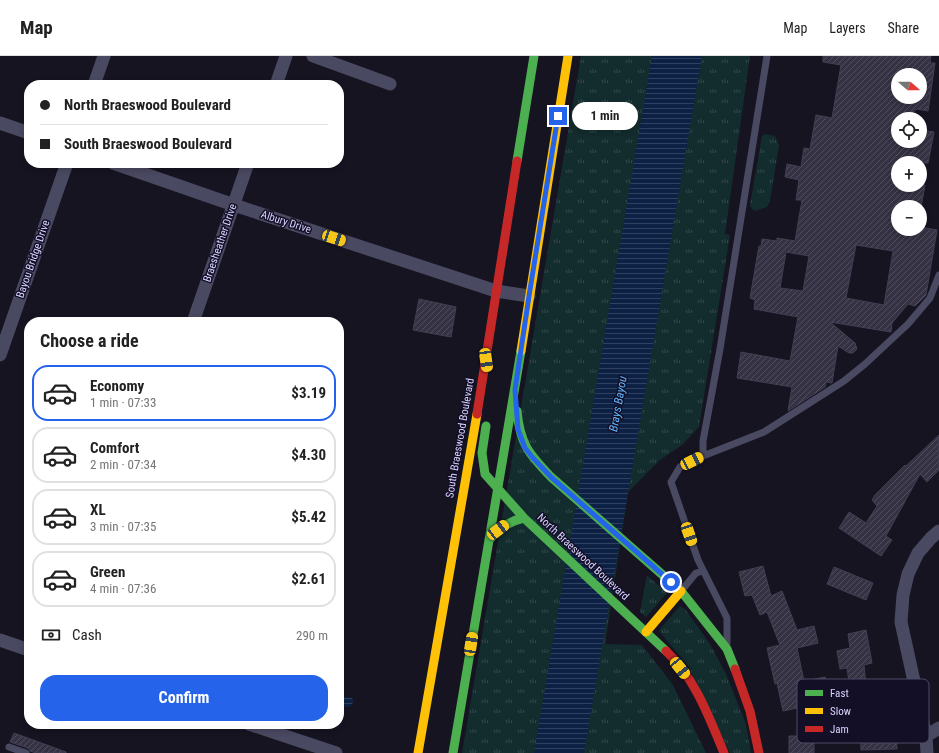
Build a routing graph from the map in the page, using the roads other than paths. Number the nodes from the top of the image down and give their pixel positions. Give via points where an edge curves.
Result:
1 (104, 56) edge
2 (286, 56) edge
3 (313, 56) edge
4 (534, 56) edge
5 (568, 56) edge
6 (767, 56) edge
7 (96, 80) edge
8 (278, 80) edge
9 (390, 84) dead end
10 (0, 123) edge
11 (24, 132) edge
12 (65, 168) edge
13 (127, 168) edge
14 (246, 168) edge
15 (234, 205) junction
16 (939, 275) edge
17 (496, 291) junction
18 (529, 296) junction
19 (194, 317) edge
20 (0, 355) edge
21 (486, 360) junction
22 (515, 390) junction
23 (489, 394) dead end
24 (487, 416) dead end
25 (703, 456) junction
26 (497, 488) junction
27 (524, 518) junction
28 (939, 531) edge
29 (489, 540) junction
30 (703, 571) junction
31 (681, 591) junction
32 (646, 632) junction
33 (0, 640) edge
34 (24, 648) edge
35 (727, 649) junction
36 (914, 679) edge
37 (939, 728) edge
38 (264, 729) edge
39 (929, 734) edge
40 (926, 743) edge
41 (9, 747) dead end
42 (26, 753) edge
43 (336, 753) edge
44 (418, 753) edge
45 (453, 753) edge
46 (724, 753) edge
47 (759, 753) edge
48 (927, 753) edge

1 - 7 street
2 - 8 street
3 - 9 street
4 - 17 main road, South Braeswood Boulevard
5 - 18 main road
6 - 25 lane via 703,440
10 - 11 street
12 - 20 street, Bayou Bridge Drive
13 - 15 street, Albury Drive
14 - 15 street, Braesheather Drive
15 - 17 street, Albury Drive
15 - 19 street, Braesheather Drive
16 - 25 lane via 930,298 908,324 844,381 764,432
17 - 18 street, Albury Drive
17 - 21 main road, South Braeswood Boulevard
18 - 22 main road
21 - 23 main road
21 - 44 main road, South Braeswood Boulevard
22 - 26 main road
22 - 31 main road via 518,429 525,448 533,458 551,477
24 - 26 main road, North Braeswood Boulevard via 483,464 485,474
25 - 30 lane via 680,466 671,482
26 - 27 main road, North Braeswood Boulevard
26 - 29 main road
27 - 29 main road via 507,523
27 - 32 main road, North Braeswood Boulevard
28 - 36 street via 918,553 908,574 903,595 901,622
29 - 45 main road
30 - 31 lane via 696,573
30 - 35 lane via 727,618
31 - 32 main road
31 - 35 main road
32 - 46 main road, North Braeswood Boulevard via 671,656 690,680
33 - 34 street
35 - 47 main road via 750,711
37 - 39 street
38 - 43 street
40 - 48 street
41 - 42 lane

